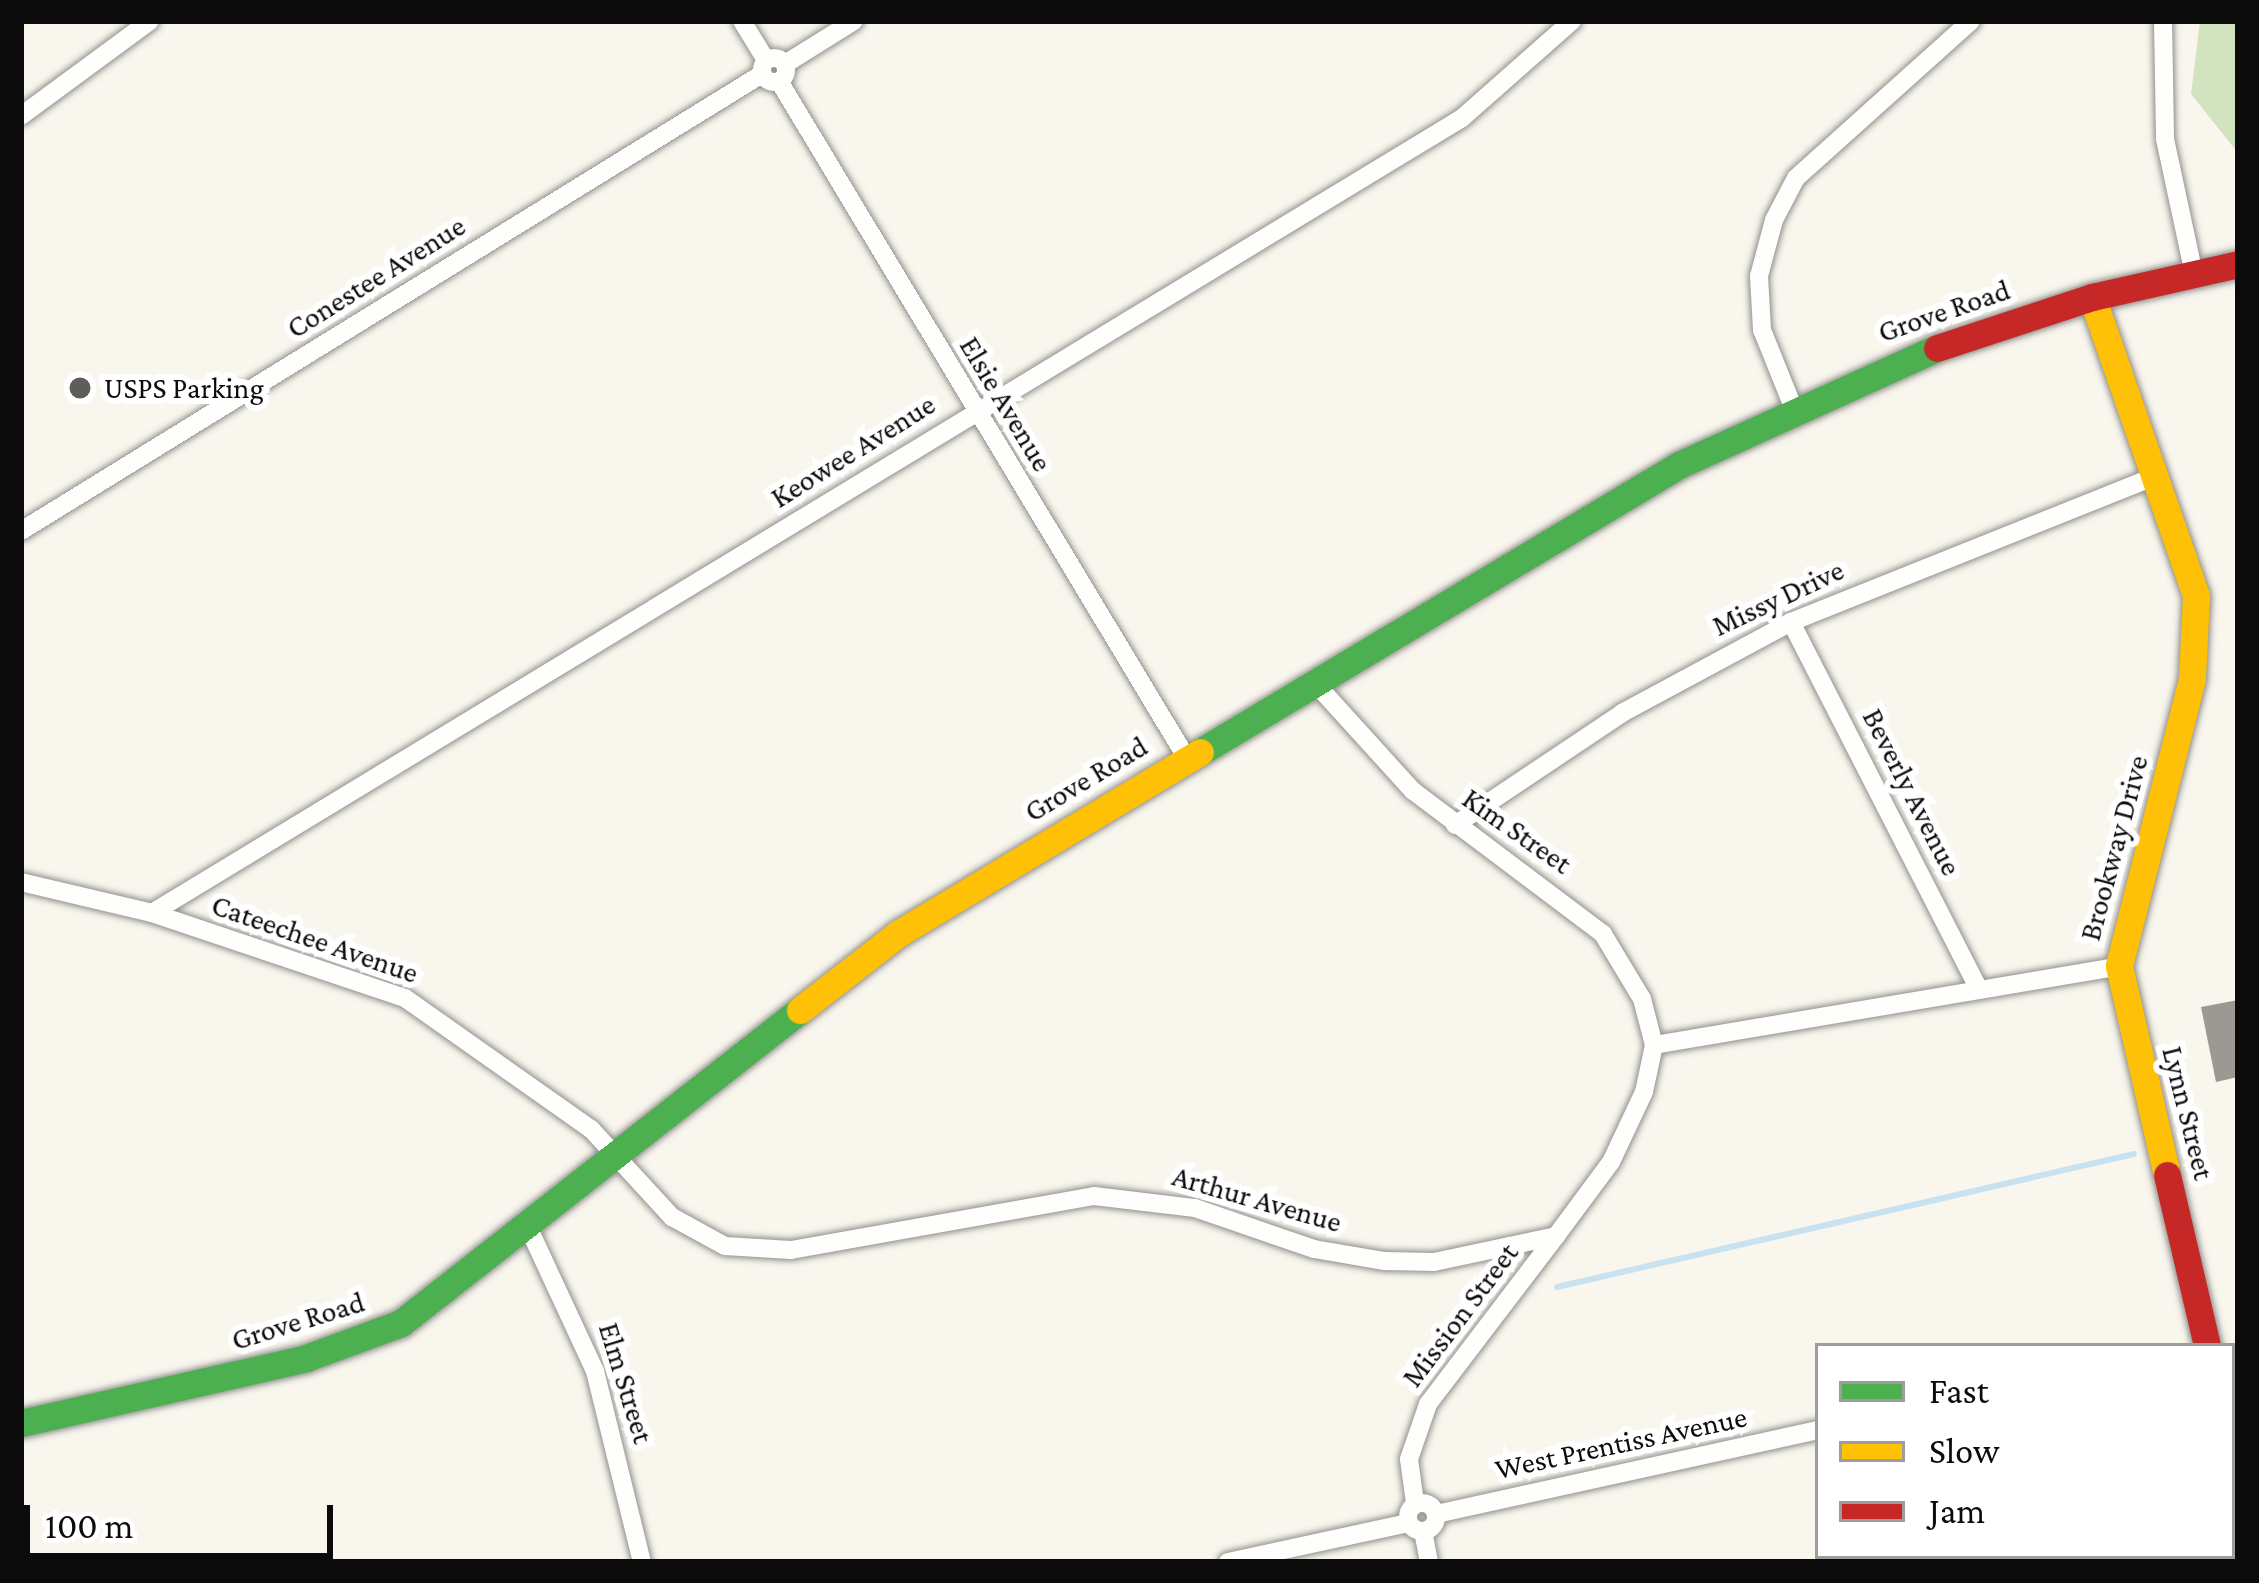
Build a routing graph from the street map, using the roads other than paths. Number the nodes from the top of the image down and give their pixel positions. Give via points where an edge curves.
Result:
1 (150, 21) edge
2 (742, 21) edge
3 (854, 21) edge
4 (1572, 21) edge
5 (1971, 21) edge
6 (2163, 21) edge
7 (773, 70) junction
8 (21, 116) edge
9 (2238, 264) edge
10 (2193, 270) junction
11 (2092, 297) junction
12 (1793, 407) junction
13 (975, 411) junction
14 (2154, 477) junction
15 (21, 530) edge
16 (1791, 622) junction
17 (1315, 683) junction
18 (1186, 757) junction
19 (1455, 825) junction
20 (21, 882) edge
21 (152, 913) junction
22 (2119, 966) junction
23 (1979, 989) junction
24 (1654, 1045) junction
25 (616, 1158) junction
26 (530, 1231) junction
27 (1556, 1236) junction
28 (2203, 1343) edge
29 (21, 1423) edge
30 (1815, 1431) edge
31 (1416, 1519) junction
32 (642, 1562) edge
33 (1228, 1562) edge
34 (1429, 1562) edge

1 - 8 street
2 - 7 street, Elsie Avenue
3 - 7 street, Conestee Avenue
4 - 13 street, Keowee Avenue via 1462,118
5 - 12 street via 1796,178 1774,220 1759,276 1762,331
6 - 10 street via 2165,140
7 - 13 street, Elsie Avenue
7 - 15 street, Conestee Avenue
9 - 10 main road, Grove Road
10 - 11 main road, Grove Road
11 - 12 main road, Grove Road via 1899,360
11 - 14 main road, Brookway Drive
12 - 17 main road, Grove Road
13 - 18 street, Elsie Avenue
13 - 21 street, Keowee Avenue
14 - 16 street, Missy Drive
14 - 22 main road, Brookway Drive via 2191,560 2198,629
16 - 19 street, Missy Drive via 1622,713
16 - 23 street, Beverly Avenue
17 - 18 main road, Grove Road
17 - 19 street, Kim Street
18 - 25 main road, Grove Road via 834,978
19 - 24 street, Kim Street via 1604,934 1642,999
20 - 21 street, Cateechee Avenue
21 - 25 street, Cateechee Avenue via 405,998 591,1130
22 - 23 street, Brookway Drive
22 - 28 main road, Lynn Street
23 - 24 street, Brookway Drive
24 - 27 street via 1630,1130
25 - 26 main road, Grove Road
25 - 27 street, Arthur Avenue via 693,1231 759,1252 1094,1196 1195,1208 1385,1261 1434,1262
26 - 29 main road, Grove Road via 401,1323 342,1347
26 - 32 street, Elm Street via 595,1371
27 - 31 street, Mission Street via 1428,1404 1409,1459
30 - 31 street, West Prentiss Avenue
31 - 33 street
31 - 34 street, Mission Street

